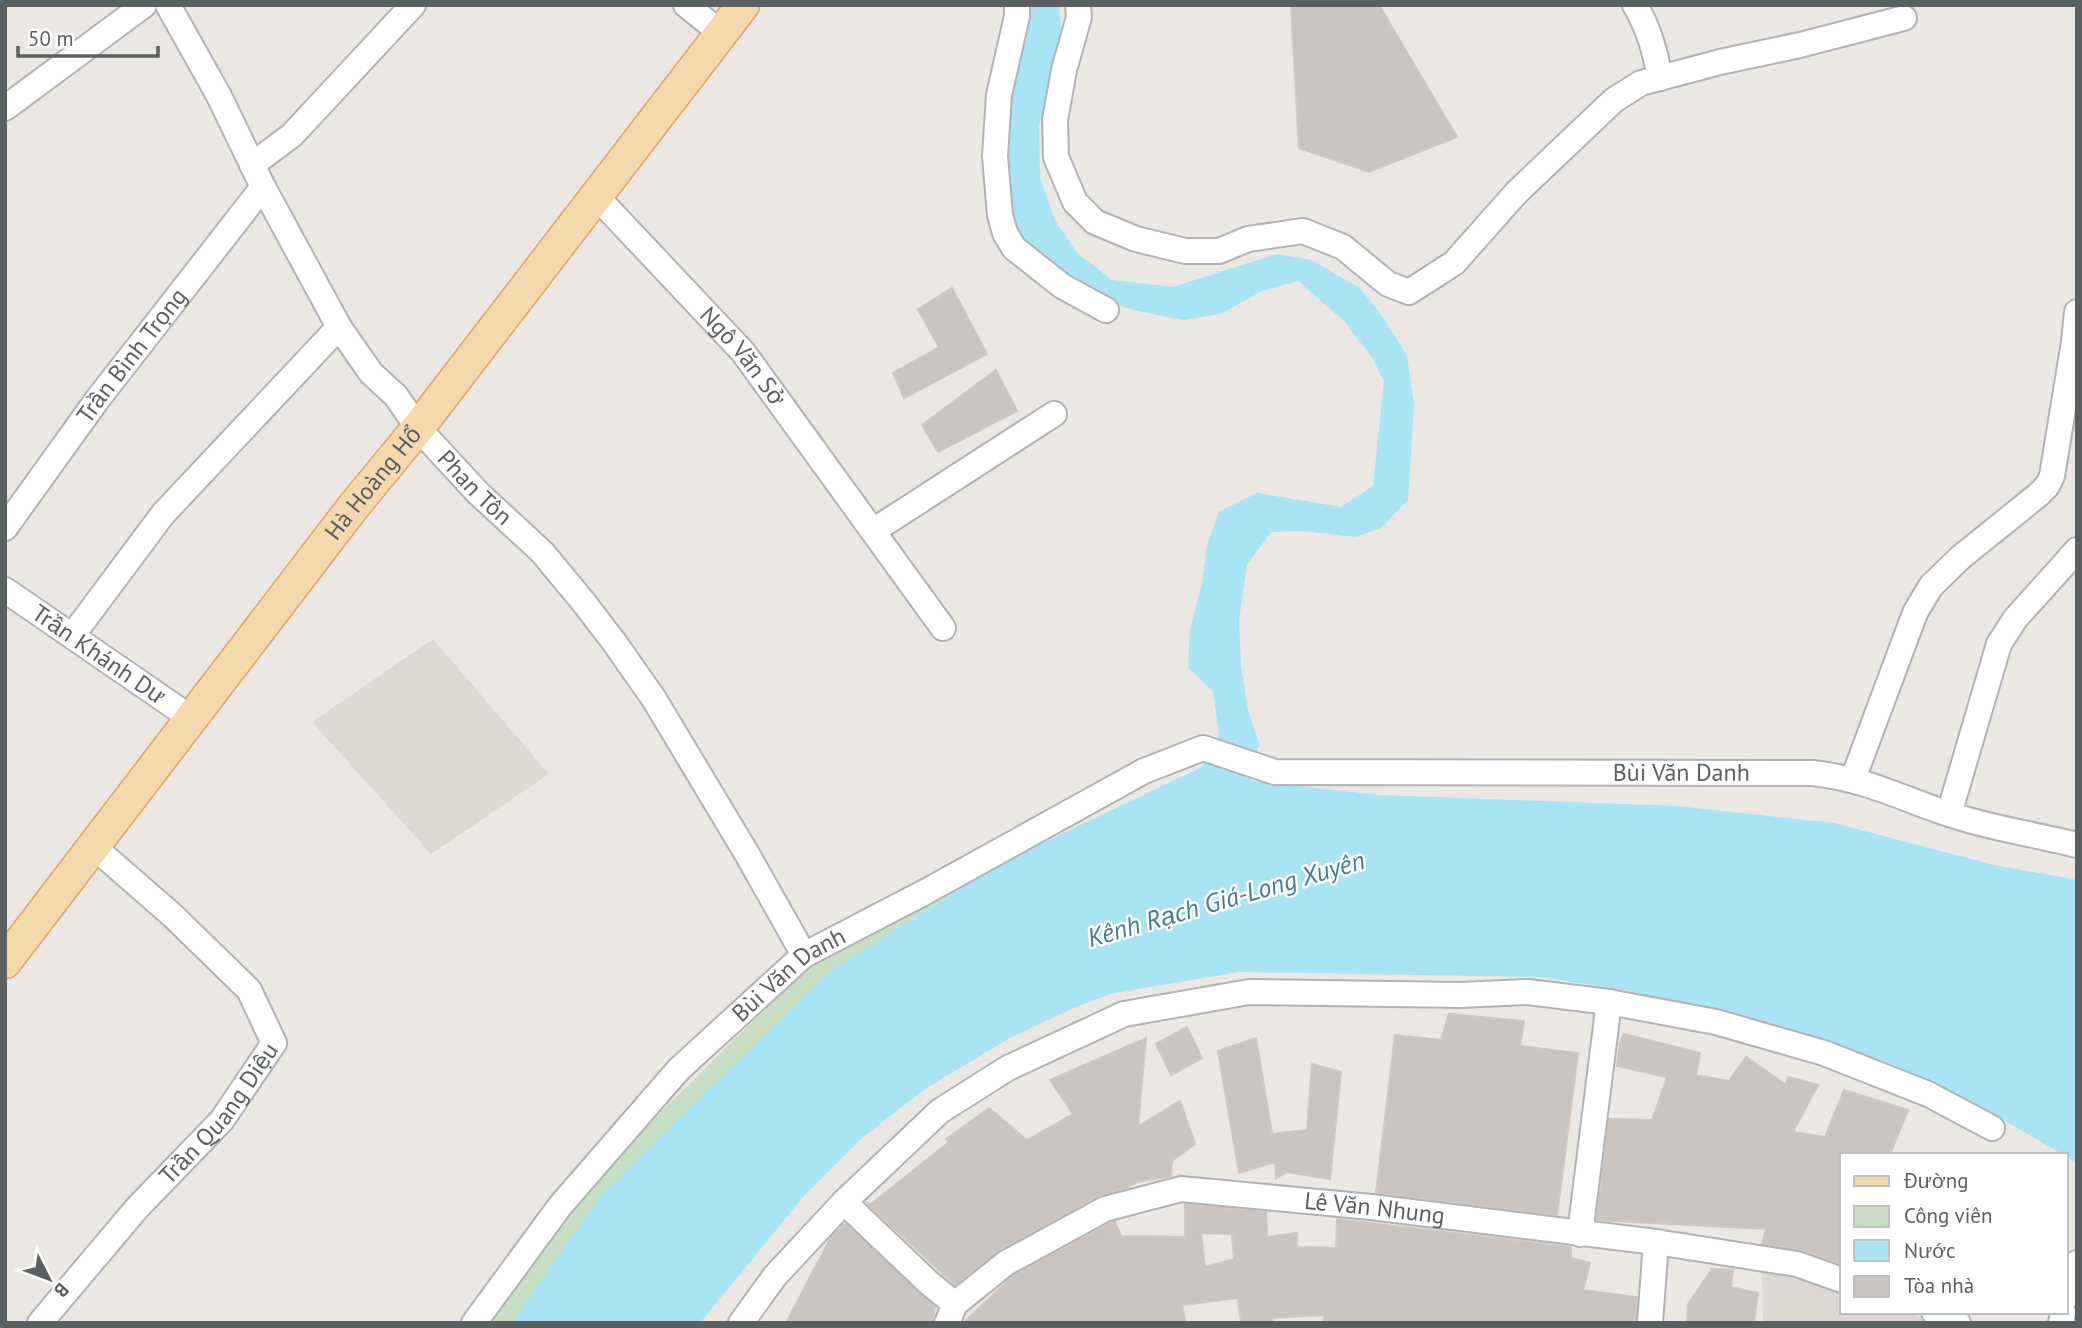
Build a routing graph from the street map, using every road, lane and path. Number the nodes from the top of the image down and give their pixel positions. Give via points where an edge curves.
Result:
1 (144, 5) edge
2 (168, 5) edge
3 (413, 5) edge
4 (686, 5) edge
5 (743, 5) edge
6 (1017, 5) edge
7 (1078, 5) edge
8 (1635, 5) edge
9 (1904, 18) dead end
10 (722, 33) junction
11 (1660, 78) junction
12 (5, 108) edge
13 (258, 176) junction
14 (595, 195) junction
15 (1106, 310) dead end
16 (2077, 312) edge
17 (339, 327) junction
18 (1054, 414) dead end
19 (418, 428) junction
20 (5, 528) edge
21 (873, 531) junction
22 (2077, 550) edge
23 (5, 590) edge
24 (943, 628) dead end
25 (72, 636) junction
26 (191, 718) junction
27 (1858, 780) junction
28 (1945, 813) junction
29 (2077, 845) edge
30 (94, 847) junction
31 (804, 955) junction
32 (5, 962) edge
33 (1609, 1002) junction
34 (1992, 1128) dead end
35 (844, 1202) junction
36 (1580, 1234) junction
37 (1656, 1242) junction
38 (2077, 1263) edge
39 (1840, 1279) edge
40 (2068, 1291) edge
41 (951, 1314) edge
42 (1938, 1314) edge
43 (40, 1323) edge
44 (474, 1323) edge
45 (741, 1323) edge
46 (1650, 1323) edge
47 (1958, 1323) edge

1 - 12 street
2 - 13 street, Phan Tôn
3 - 13 street, Trần Bình Trọng
4 - 10 street
5 - 10 main road, Hà Hoàng Hổ
6 - 15 street via 999,95 995,156 1005,233 1014,248 1054,280
7 - 11 street via 1055,120 1056,157 1075,202 1095,222 1136,239 1185,251 1219,251 1248,239 1303,231 1343,247 1388,284 1409,292 1454,263 1517,192 1614,100 1641,83
8 - 11 street via 1655,48
9 - 11 street
10 - 14 main road, Hà Hoàng Hổ
13 - 17 street, Phan Tôn
13 - 20 street, Trần Bình Trọng
14 - 19 main road, Hà Hoàng Hổ
14 - 21 street, Ngô Văn Sở via 743,352
16 - 27 street via 2052,476 2038,495 1931,586 1915,613
17 - 19 street, Phan Tôn
17 - 25 street via 163,514
18 - 21 street
19 - 26 main road, Hà Hoàng Hổ
19 - 31 street, Phan Tôn via 541,552 614,642 654,699
21 - 24 street, Ngô Văn Sở
22 - 28 street via 2015,619 1999,644
23 - 25 street, Trần Khánh Dư
25 - 26 street, Trần Khánh Dư
26 - 30 main road, Hà Hoàng Hổ
27 - 28 street, Bùi Văn Danh
27 - 31 street, Bùi Văn Danh via 1813,773 1275,772 1203,748 1144,771
28 - 29 street, Bùi Văn Danh
30 - 32 main road, Hà Hoàng Hổ
30 - 43 street, Trần Quang Diệu via 249,990 274,1044 222,1120 137,1208
31 - 44 street, Bùi Văn Danh via 679,1069 560,1206
33 - 34 street via 1716,1022 1824,1053 1928,1094
33 - 35 street via 1528,992 1249,992 1124,1014 1008,1068 940,1111
33 - 36 street
35 - 41 street via 929,1283
35 - 45 street via 775,1276
36 - 37 street, Lê Văn Nhung
36 - 41 street, Lê Văn Nhung via 1181,1189 1105,1209 1006,1263
37 - 39 street, Lê Văn Nhung via 1797,1264
37 - 46 street
38 - 40 street
42 - 47 street

